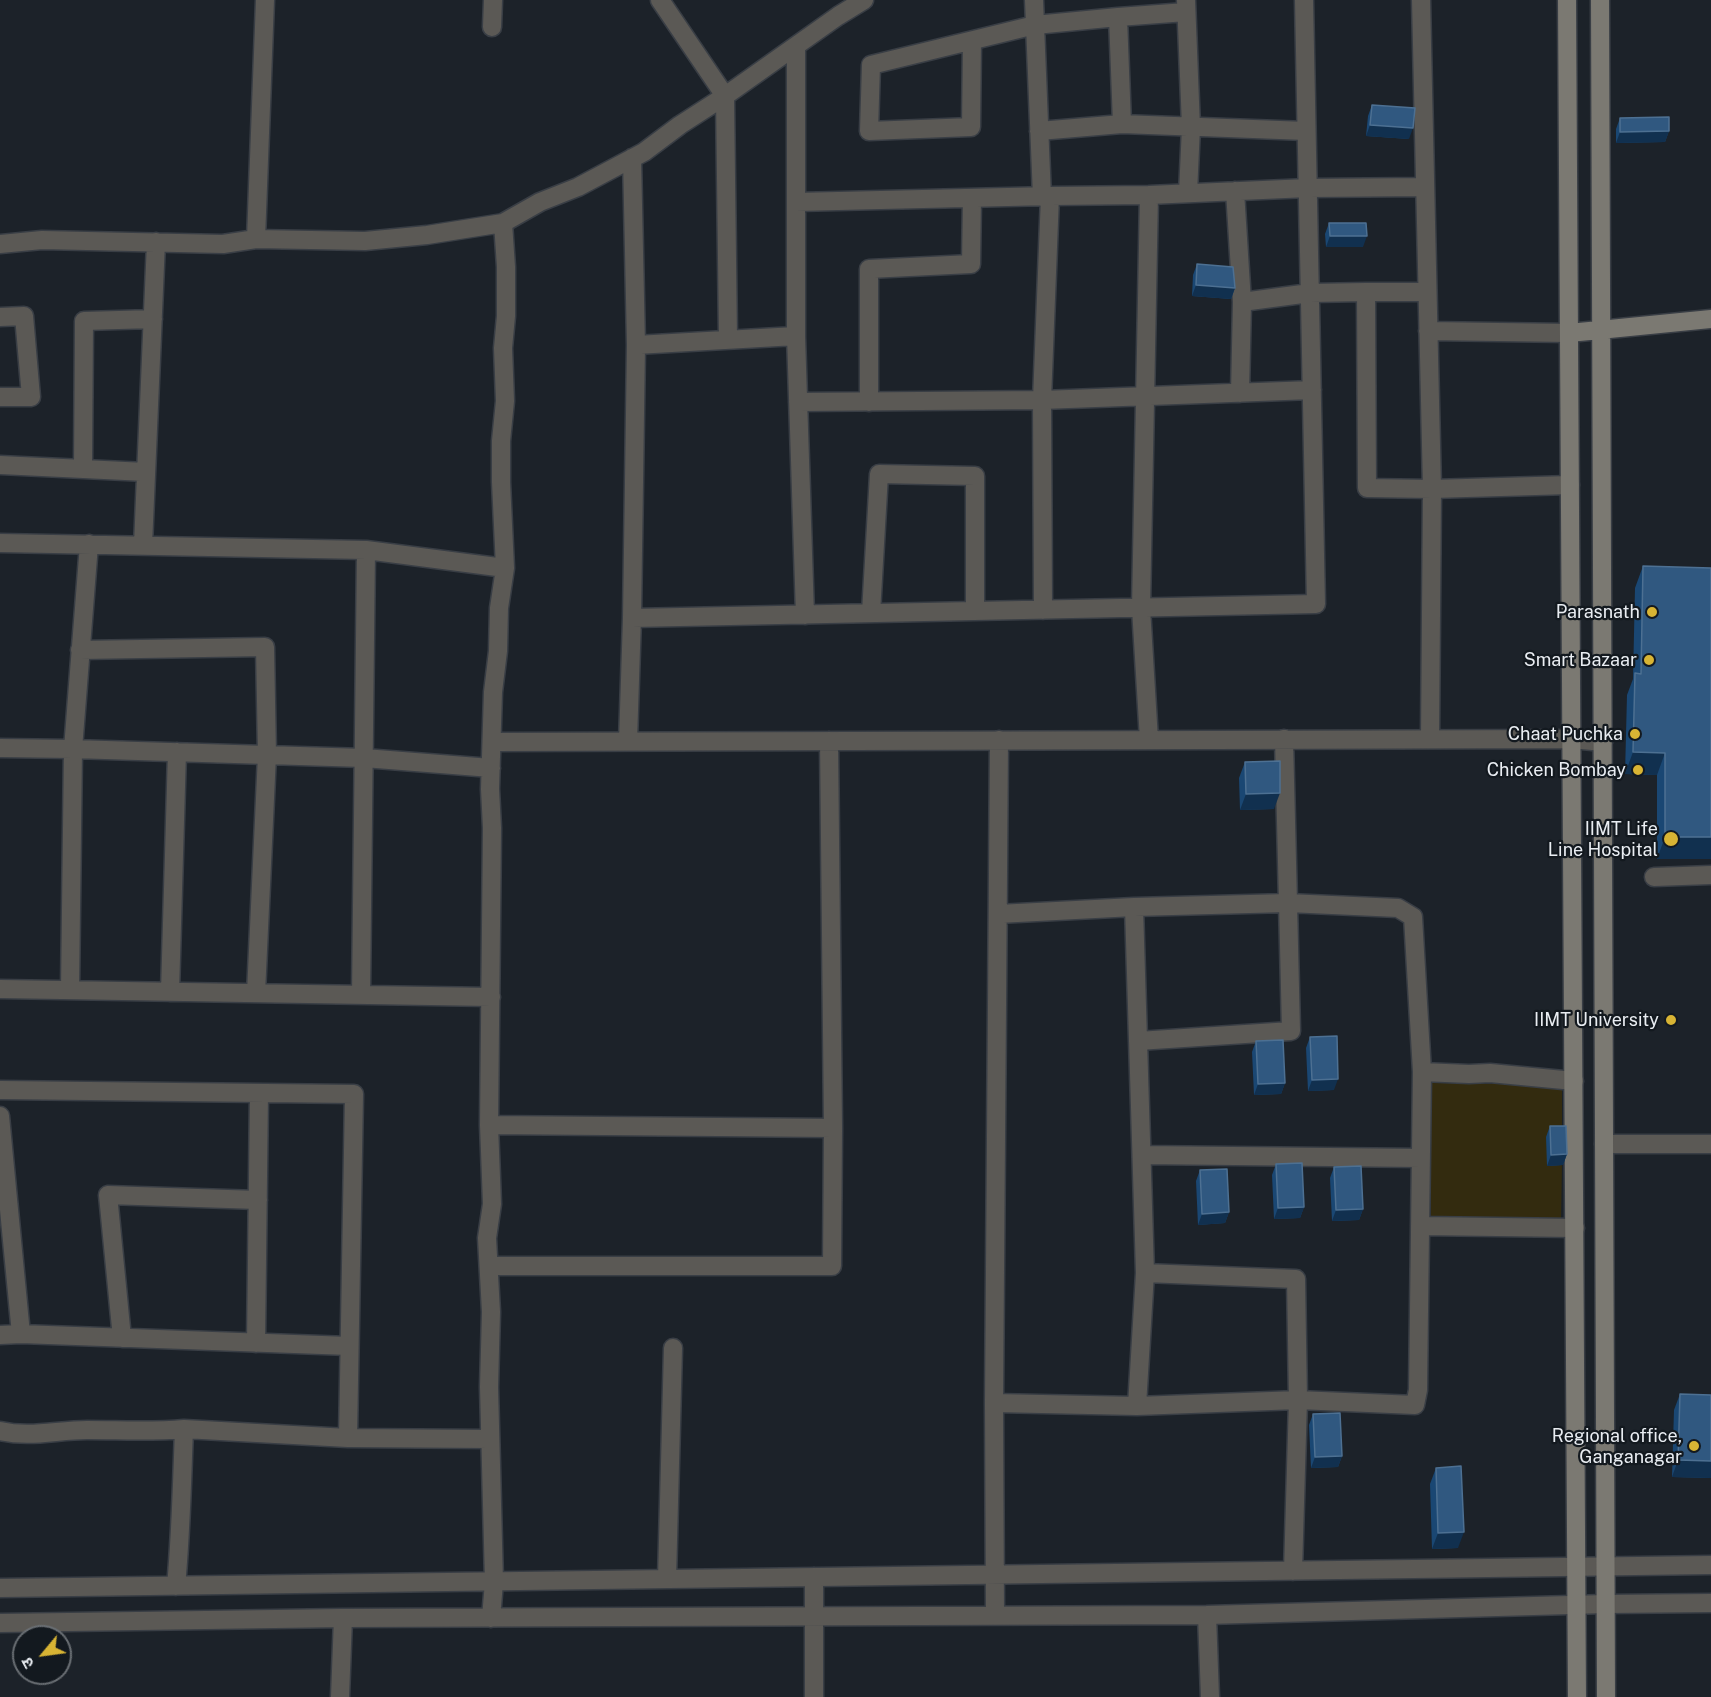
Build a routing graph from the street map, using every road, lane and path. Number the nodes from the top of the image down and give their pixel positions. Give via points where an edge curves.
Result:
1 (265, 0) edge
2 (493, 0) edge
3 (660, 0) edge
4 (864, 0) edge
5 (1034, 0) edge
6 (1304, 0) edge
7 (1421, 0) edge
8 (1567, 0) edge
9 (1600, 0) edge
10 (1186, 6) edge
11 (1118, 17) junction
12 (1035, 25) junction
13 (492, 27) dead end
14 (972, 41) junction
15 (796, 46) junction
16 (725, 96) junction
17 (1122, 124) junction
18 (1191, 127) junction
19 (1039, 131) junction
20 (1306, 131) junction
21 (632, 159) junction
22 (1425, 187) junction
23 (1308, 188) junction
24 (1235, 191) junction
25 (1188, 193) junction
26 (1149, 195) junction
27 (1046, 196) junction
28 (972, 198) junction
29 (796, 202) junction
30 (503, 223) junction
31 (256, 239) junction
32 (156, 242) junction
33 (0, 244) edge
34 (1366, 291) junction
35 (1427, 292) junction
36 (1310, 293) junction
37 (1242, 302) junction
38 (0, 317) edge
39 (153, 319) junction
40 (1711, 320) edge
41 (1601, 329) junction
42 (1428, 331) junction
43 (1569, 333) junction
44 (796, 336) junction
45 (728, 339) junction
46 (636, 345) junction
47 (1312, 390) junction
48 (1240, 393) junction
49 (0, 396) edge
50 (1145, 396) junction
51 (1042, 400) junction
52 (798, 402) junction
53 (869, 402) junction
54 (0, 465) edge
55 (82, 469) junction
56 (146, 472) junction
57 (1570, 485) junction
58 (1432, 489) junction
59 (0, 543) edge
60 (89, 544) junction
61 (143, 546) junction
62 (366, 550) junction
63 (1602, 561) junction
64 (1571, 562) junction
65 (505, 568) junction
66 (1141, 608) junction
67 (1043, 610) junction
68 (975, 611) junction
69 (871, 613) junction
70 (805, 615) junction
71 (632, 618) junction
72 (80, 650) junction
73 (1430, 739) junction
74 (1572, 739) junction
75 (999, 740) junction
76 (1149, 740) junction
77 (1284, 740) junction
78 (628, 741) junction
79 (829, 741) junction
80 (492, 742) junction
81 (1603, 742) junction
82 (0, 748) edge
83 (73, 749) junction
84 (177, 752) junction
85 (267, 754) junction
86 (364, 758) junction
87 (491, 768) junction
88 (1711, 875) edge
89 (1654, 877) dead end
90 (1288, 903) junction
91 (1134, 907) junction
92 (998, 914) junction
93 (0, 989) edge
94 (70, 990) junction
95 (170, 992) junction
96 (256, 993) junction
97 (361, 995) junction
98 (491, 997) junction
99 (1138, 1041) junction
100 (1422, 1072) junction
101 (1574, 1081) junction
102 (0, 1090) edge
103 (259, 1093) junction
104 (0, 1116) edge
105 (489, 1125) junction
106 (833, 1128) junction
107 (1604, 1144) junction
108 (1711, 1144) edge
109 (1142, 1155) junction
110 (1421, 1158) junction
111 (258, 1200) junction
112 (1420, 1226) junction
113 (1575, 1228) junction
114 (490, 1266) junction
115 (1145, 1273) junction
116 (21, 1334) junction
117 (0, 1335) edge
118 (122, 1338) junction
119 (256, 1343) junction
120 (350, 1346) junction
121 (673, 1348) dead end
122 (1298, 1400) junction
123 (994, 1403) junction
124 (1137, 1406) junction
125 (184, 1429) junction
126 (0, 1431) edge
127 (348, 1438) junction
128 (490, 1439) junction
129 (1711, 1565) edge
130 (1606, 1566) junction
131 (1577, 1567) junction
132 (1293, 1571) junction
133 (996, 1575) junction
134 (814, 1578) junction
135 (667, 1579) junction
136 (494, 1582) junction
137 (176, 1586) junction
138 (0, 1588) edge
139 (1711, 1603) edge
140 (1606, 1604) junction
141 (1576, 1605) junction
142 (814, 1615) junction
143 (995, 1615) junction
144 (1207, 1615) junction
145 (343, 1618) junction
146 (491, 1618) junction
147 (0, 1623) edge
148 (340, 1697) edge
149 (814, 1697) edge
150 (1210, 1697) edge
151 (1577, 1697) edge
152 (1606, 1697) edge

1 - 31 street
2 - 13 street
3 - 16 street
4 - 15 street
5 - 12 street
6 - 20 street
7 - 22 street
8 - 43 street
9 - 41 street
10 - 11 street
10 - 18 street
11 - 12 street
11 - 17 street
12 - 14 street
12 - 19 street
14 - 14 street via 871,65 869,131 971,127
15 - 16 street
15 - 29 street
16 - 21 street
16 - 45 street
17 - 18 street
17 - 19 street
18 - 20 street
18 - 25 street
19 - 27 street
20 - 23 street
21 - 30 street
21 - 46 street
22 - 23 street
22 - 35 street
23 - 24 street
23 - 36 street
24 - 25 street
24 - 37 street
25 - 26 street
26 - 27 street
26 - 50 street
27 - 28 street
27 - 51 street
28 - 29 street
28 - 53 street via 971,264 869,268
29 - 44 street
30 - 31 street via 365,241
30 - 65 street via 506,316 501,482
31 - 32 street via 223,244
32 - 33 street via 42,240
32 - 39 street
34 - 35 street
34 - 36 street
34 - 58 street via 1367,488
35 - 42 street
36 - 37 street
36 - 47 street
37 - 48 street
38 - 49 street via 24,316 31,397
39 - 55 street via 84,321
39 - 56 street
40 - 41 street
41 - 43 street
41 - 63 street
42 - 43 street
42 - 58 street
43 - 57 street
44 - 45 street
44 - 52 street
45 - 46 street
46 - 71 street
47 - 48 street
47 - 66 street via 1316,604
48 - 50 street
50 - 51 street
50 - 66 street
51 - 53 street
51 - 67 street
52 - 53 street
52 - 70 street
54 - 55 street
55 - 56 street
56 - 61 street
57 - 58 street
57 - 64 street
58 - 73 street
59 - 60 street
60 - 61 street
60 - 72 street
61 - 62 street
62 - 65 street
62 - 86 street
63 - 64 street
63 - 81 street
64 - 74 street
65 - 80 street via 499,608
66 - 67 street
66 - 76 street
67 - 68 street
68 - 69 street
68 - 69 street via 975,476 879,474
69 - 70 street
70 - 71 street
71 - 78 street
72 - 83 street
72 - 85 street via 265,647
73 - 74 street
73 - 77 street
74 - 81 street
74 - 101 street
75 - 76 street
75 - 79 street
75 - 92 street
76 - 77 street
77 - 90 street
78 - 79 street
78 - 80 street
79 - 106 street
80 - 87 street
81 - 107 street
82 - 83 street
83 - 84 street
83 - 94 street
84 - 85 street
84 - 95 street
85 - 86 street
85 - 96 street
86 - 87 street
86 - 97 street
87 - 98 street
88 - 89 street
90 - 91 street
90 - 99 street via 1291,1031
90 - 100 street via 1398,908 1413,917
91 - 92 street
91 - 99 street
92 - 123 street
93 - 94 street
94 - 95 street
95 - 96 street
96 - 97 street
97 - 98 street
98 - 105 street
99 - 109 street
100 - 101 street via 1490,1073
100 - 110 street
101 - 113 street
102 - 103 street
103 - 111 street
103 - 120 street via 354,1094
104 - 116 street
105 - 106 street
105 - 114 street
106 - 114 street via 832,1266
107 - 108 street
107 - 130 street
109 - 110 street
109 - 115 street
110 - 112 street
111 - 118 street via 108,1195
111 - 119 street
112 - 113 street
112 - 122 street via 1415,1406
113 - 131 street
114 - 128 street
115 - 122 street via 1296,1279
115 - 124 street
116 - 117 street
116 - 118 street
118 - 119 street
119 - 120 street
120 - 127 street
121 - 135 street
122 - 124 street
122 - 132 street
123 - 124 street
123 - 133 street
125 - 126 street via 16,1435
125 - 127 street
125 - 137 street
127 - 128 street
128 - 136 street
129 - 130 street
130 - 131 street
130 - 140 street
131 - 132 street
131 - 141 street
132 - 133 street
133 - 134 street
133 - 143 street
134 - 135 street
134 - 142 street
135 - 136 street
136 - 137 street
136 - 146 street
137 - 138 street
139 - 140 street
140 - 141 street
140 - 152 street
141 - 144 street
141 - 151 street
142 - 143 street
142 - 146 street
142 - 149 street
143 - 144 street
144 - 150 street
145 - 146 street
145 - 147 street
145 - 148 street

